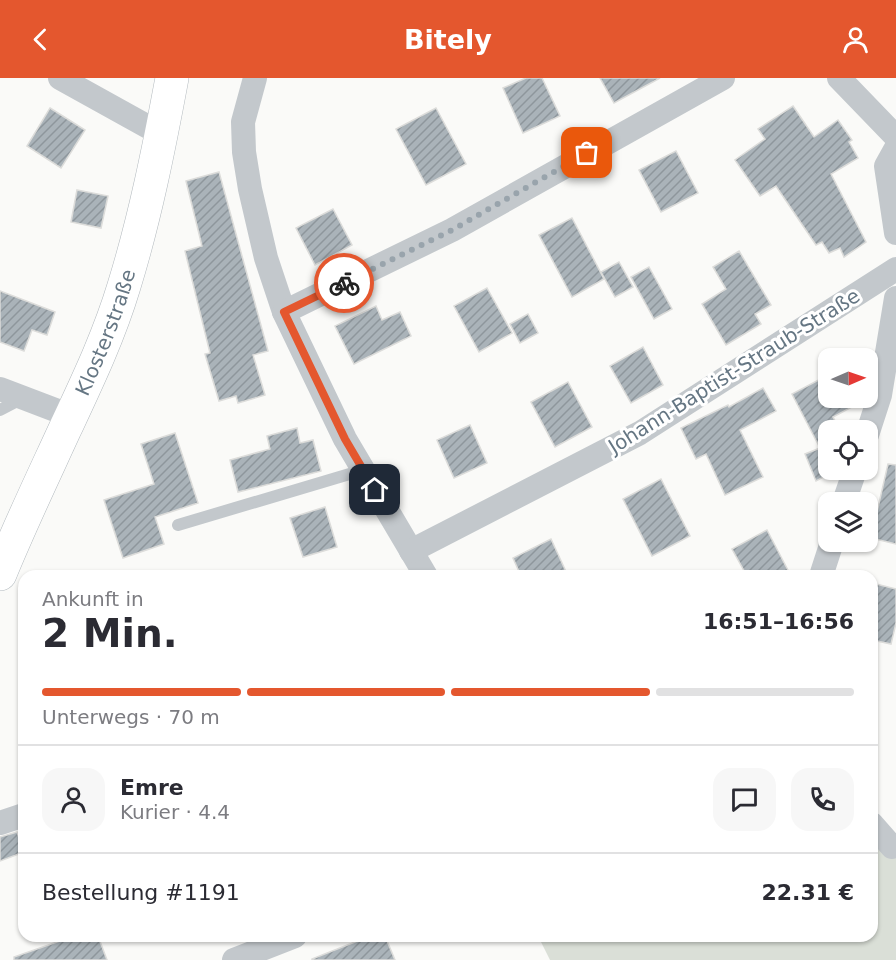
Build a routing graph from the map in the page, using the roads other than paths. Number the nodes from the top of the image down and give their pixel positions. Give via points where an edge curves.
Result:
1 (60, 78) edge
2 (172, 78) edge
3 (255, 78) edge
4 (723, 78) edge
5 (839, 78) edge
6 (161, 134) junction
7 (896, 137) edge
8 (896, 148) edge
9 (896, 233) edge
10 (896, 270) edge
11 (896, 298) edge
12 (284, 312) junction
13 (0, 389) edge
14 (24, 398) junction
15 (0, 410) edge
16 (71, 416) junction
17 (872, 420) edge
18 (363, 470) junction
19 (178, 525) dead end
20 (411, 551) junction
21 (829, 552) edge
22 (422, 570) edge
23 (823, 570) edge
24 (0, 574) edge
25 (18, 817) edge
26 (0, 823) edge
27 (878, 831) edge
28 (892, 847) dead end
29 (280, 942) edge
30 (234, 960) edge

1 - 6 street
2 - 6 main road, Klosterstraße
3 - 12 street via 243,122 244,152 266,258
4 - 12 street via 452,230
5 - 7 street
6 - 16 main road, Klosterstraße via 124,287
8 - 9 street via 886,166
10 - 20 street, Johann-Baptist-Straub-Straße via 640,433
11 - 17 street via 880,395
12 - 18 street
13 - 14 street
14 - 15 lane
14 - 16 street
16 - 24 main road, Klosterstraße
18 - 19 lane
18 - 20 street
20 - 22 street
21 - 23 street
25 - 26 street
27 - 28 street
29 - 30 street

